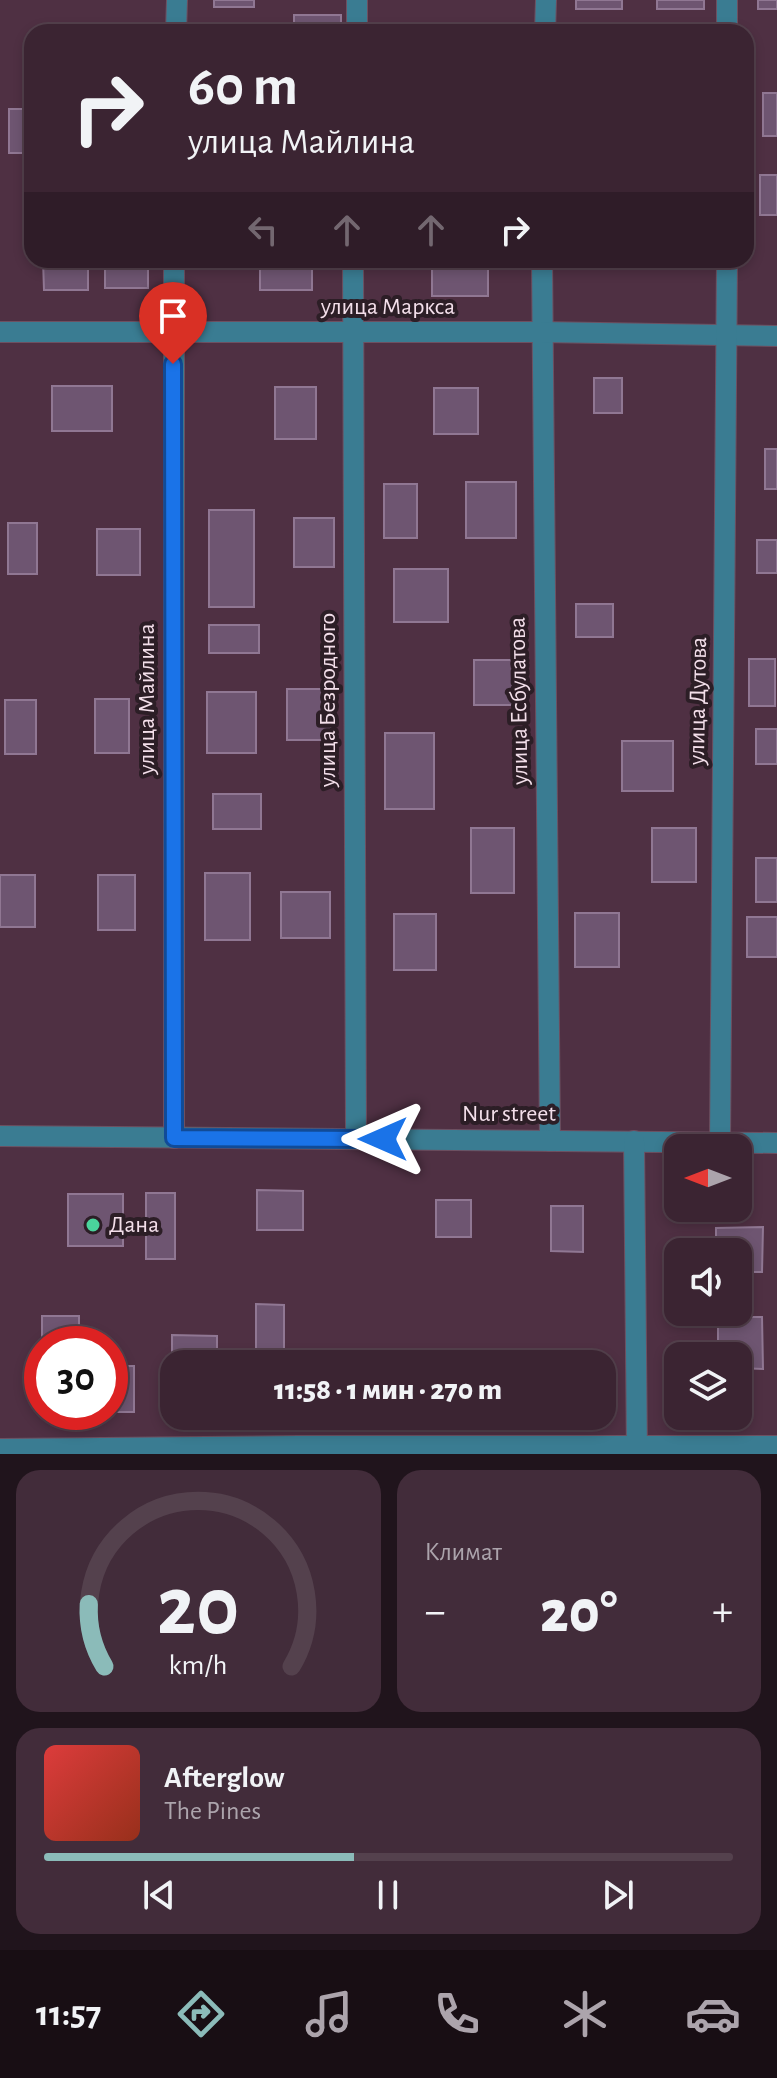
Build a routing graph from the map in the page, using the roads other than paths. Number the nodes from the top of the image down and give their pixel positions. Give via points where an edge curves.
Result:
1 (177, 0) edge
2 (357, 0) edge
3 (546, 0) edge
4 (727, 0) edge
5 (176, 24) edge
6 (357, 24) edge
7 (545, 24) edge
8 (727, 24) edge
9 (174, 268) edge
10 (353, 268) edge
11 (542, 268) edge
12 (727, 268) edge
13 (0, 332) edge
14 (541, 332) junction
15 (352, 333) junction
16 (173, 334) junction
17 (728, 335) junction
18 (777, 336) edge
19 (720, 1134) edge
20 (0, 1136) edge
21 (174, 1138) junction
22 (356, 1139) junction
23 (550, 1141) junction
24 (634, 1141) junction
25 (664, 1141) edge
26 (752, 1143) edge
27 (777, 1143) edge
28 (777, 1446) edge
29 (0, 1449) edge
30 (637, 1450) edge

1 - 5 street
2 - 6 street
3 - 7 street
4 - 8 street
9 - 16 street, улица Майлина
10 - 15 street, улица Безродного
11 - 14 street, улица Есбулатова
12 - 17 street, улица Дутова
13 - 16 street, улица Маркса
14 - 15 street, улица Маркса
14 - 17 street, улица Маркса
14 - 23 street, улица Есбулатова
15 - 16 street, улица Маркса
15 - 22 street, улица Безродного
16 - 21 street, улица Майлина
17 - 18 street, улица Маркса
17 - 19 street, улица Дутова
20 - 21 street, Nur street
21 - 22 street, Nur street
22 - 23 street, Nur street
23 - 24 street, Nur street
24 - 25 street, Nur street
24 - 30 street
26 - 27 street, Nur street
28 - 30 street
29 - 30 street

